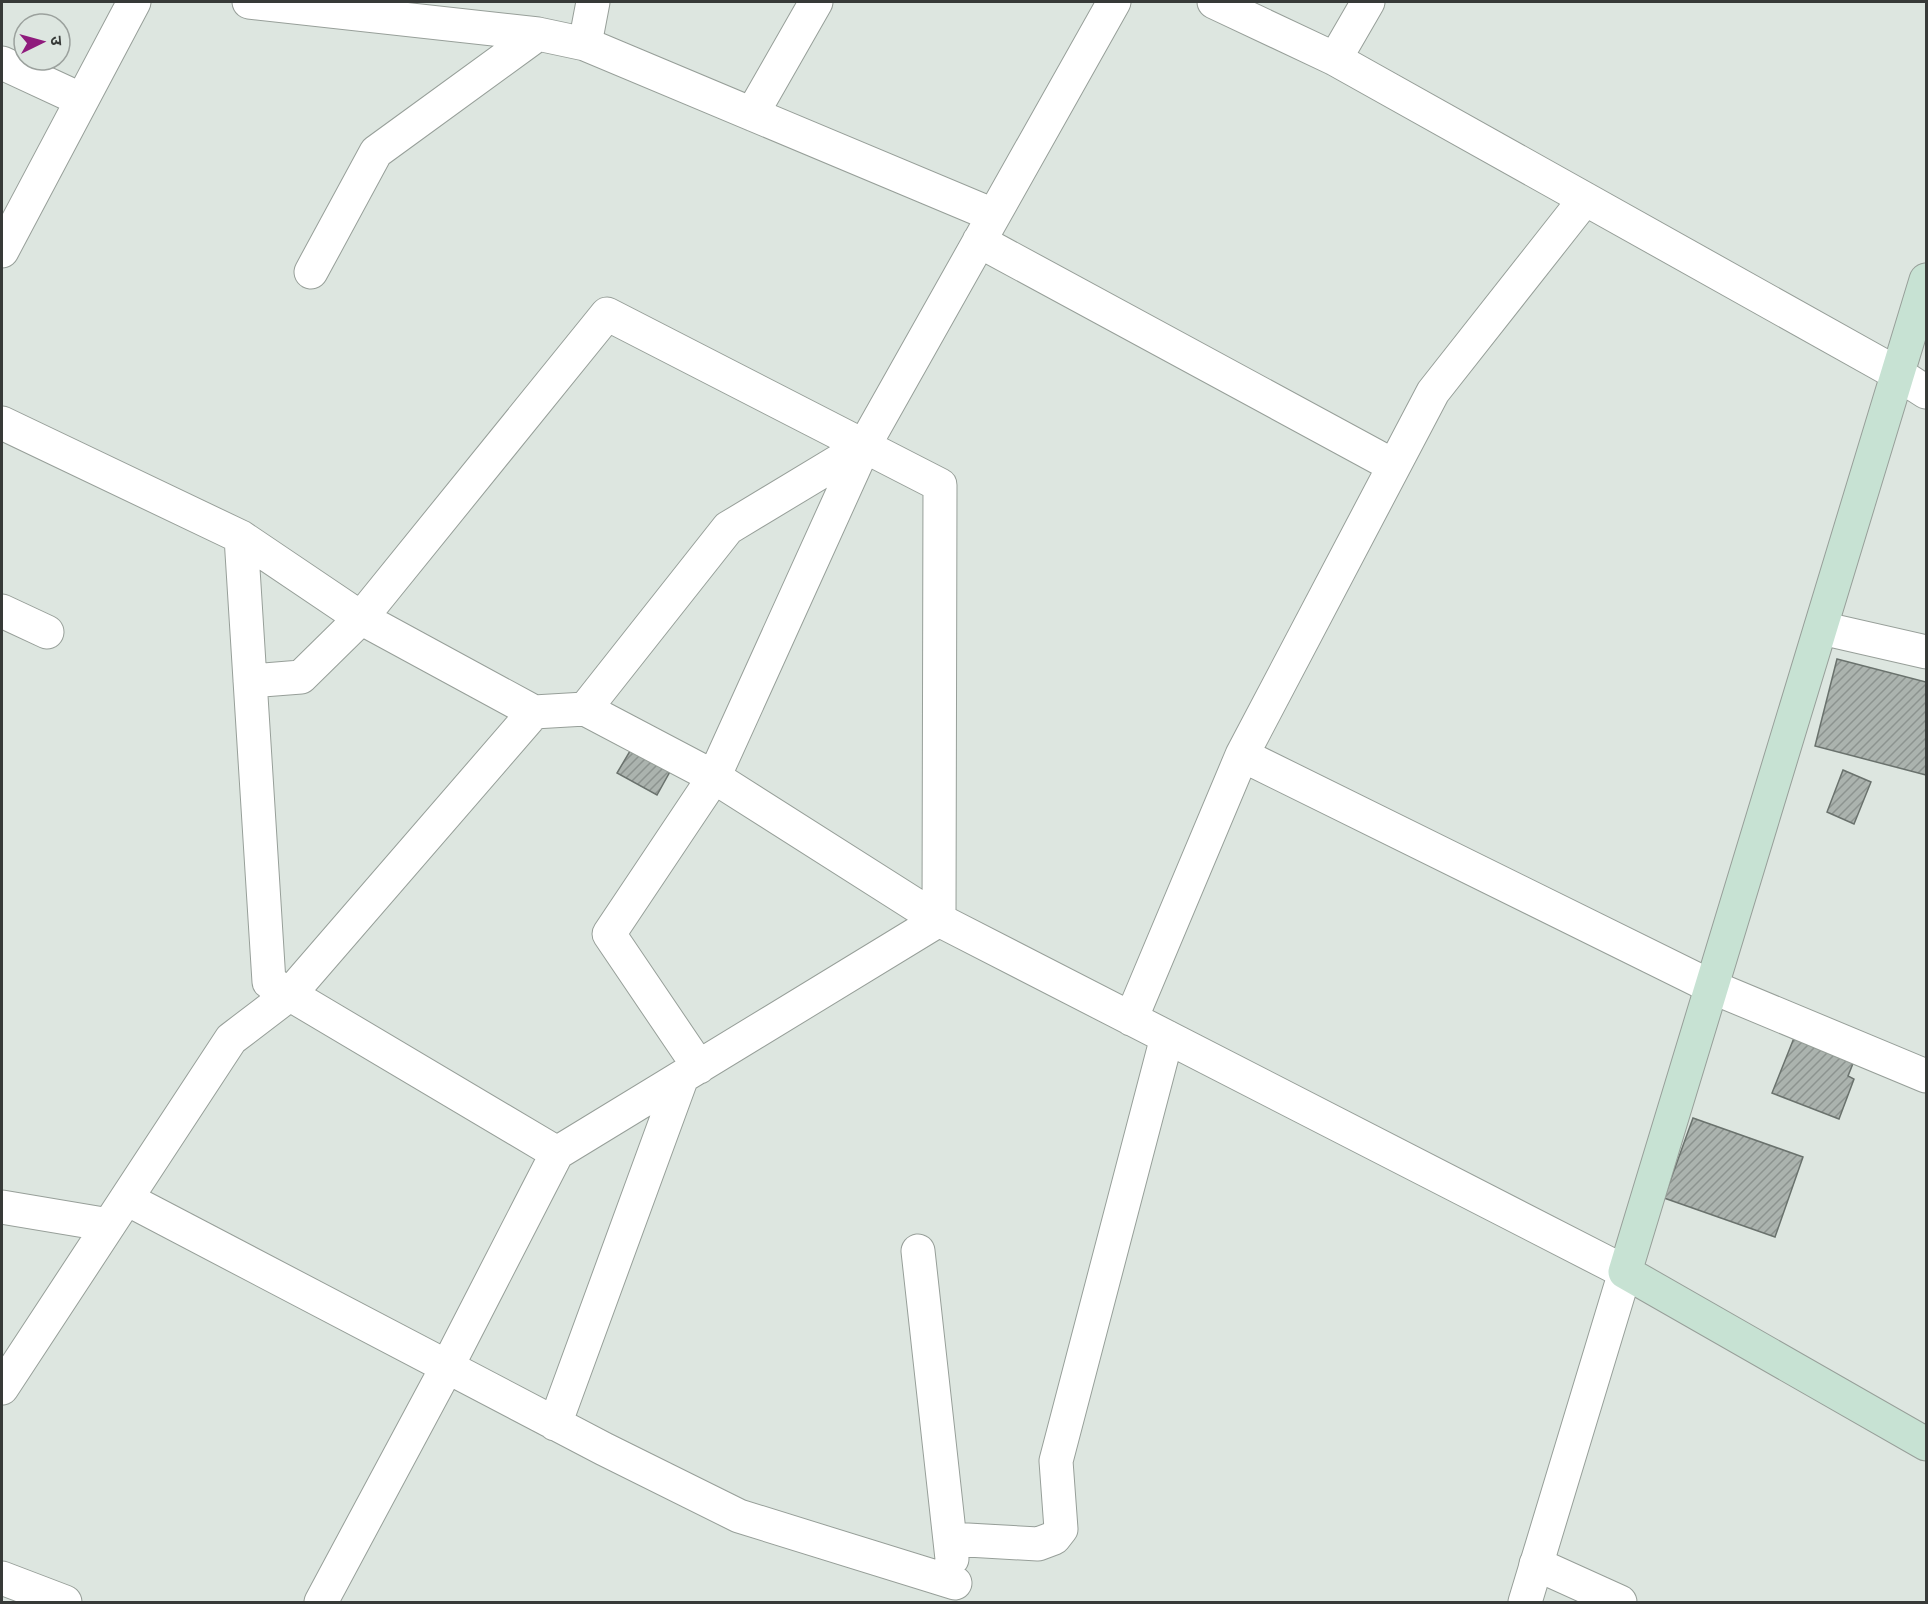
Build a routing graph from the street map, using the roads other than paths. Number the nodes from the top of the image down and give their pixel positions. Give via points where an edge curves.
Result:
1 (134, 2) edge
2 (249, 2) edge
3 (593, 2) edge
4 (816, 2) edge
5 (1114, 2) edge
6 (1214, 2) edge
7 (1368, 2) edge
8 (538, 34) junction
9 (585, 44) junction
10 (1335, 59) junction
11 (2, 63) edge
12 (82, 100) junction
13 (752, 114) junction
14 (1585, 199) junction
15 (986, 228) junction
16 (2, 251) edge
17 (311, 272) dead end
18 (1926, 280) edge
19 (1898, 374) junction
20 (1926, 392) edge
21 (2, 423) edge
22 (864, 446) junction
23 (1394, 466) junction
24 (241, 537) junction
25 (2, 611) edge
26 (360, 618) junction
27 (1821, 628) junction
28 (47, 632) dead end
29 (1926, 652) edge
30 (250, 681) junction
31 (585, 709) junction
32 (534, 712) junction
33 (1242, 755) junction
34 (714, 777) junction
35 (939, 920) junction
36 (1712, 987) junction
37 (290, 994) junction
38 (1131, 1019) junction
39 (1167, 1037) junction
40 (690, 1072) junction
41 (1926, 1076) edge
42 (556, 1153) junction
43 (2, 1207) edge
44 (118, 1212) junction
45 (918, 1251) dead end
46 (1625, 1272) junction
47 (447, 1367) junction
48 (2, 1388) edge
49 (555, 1424) junction
50 (1926, 1444) edge
51 (950, 1539) junction
52 (1536, 1564) junction
53 (2, 1578) edge
54 (955, 1593) edge
55 (65, 1602) edge
56 (321, 1602) edge
57 (1525, 1602) edge
58 (1620, 1602) edge

1 - 12 street
2 - 8 street
3 - 9 street
4 - 13 street
5 - 15 street
6 - 10 street
7 - 10 street
8 - 9 street
8 - 17 street via 376,152
9 - 13 street
10 - 14 street
11 - 12 street
12 - 16 street
13 - 15 street
14 - 19 street
14 - 23 street via 1433,392
15 - 22 street
15 - 23 street
18 - 19 main road
19 - 20 street
19 - 27 main road
21 - 24 street
22 - 26 street via 607,314
22 - 31 street via 728,528
22 - 34 street
22 - 35 street via 940,485
23 - 33 street
24 - 26 street
24 - 30 street
25 - 28 street
26 - 30 street via 301,677
26 - 32 street
27 - 29 street
27 - 36 main road
30 - 37 street via 269,982
31 - 32 street
31 - 34 street
32 - 37 street
33 - 36 street
33 - 38 street
34 - 35 street
34 - 40 street via 609,934
35 - 38 street
35 - 40 street
36 - 41 street
36 - 46 main road
37 - 42 street
37 - 44 street via 231,1039
38 - 39 street
39 - 46 street
39 - 51 street via 1056,1461 1061,1529 1054,1538 1038,1544
40 - 42 street
40 - 49 street
42 - 47 street
43 - 44 street
44 - 47 street
44 - 48 street
45 - 51 street
46 - 50 main road
46 - 52 street
47 - 49 street
47 - 56 street
49 - 54 street via 739,1516
51 - 54 street
52 - 57 street
52 - 58 street
53 - 55 street

